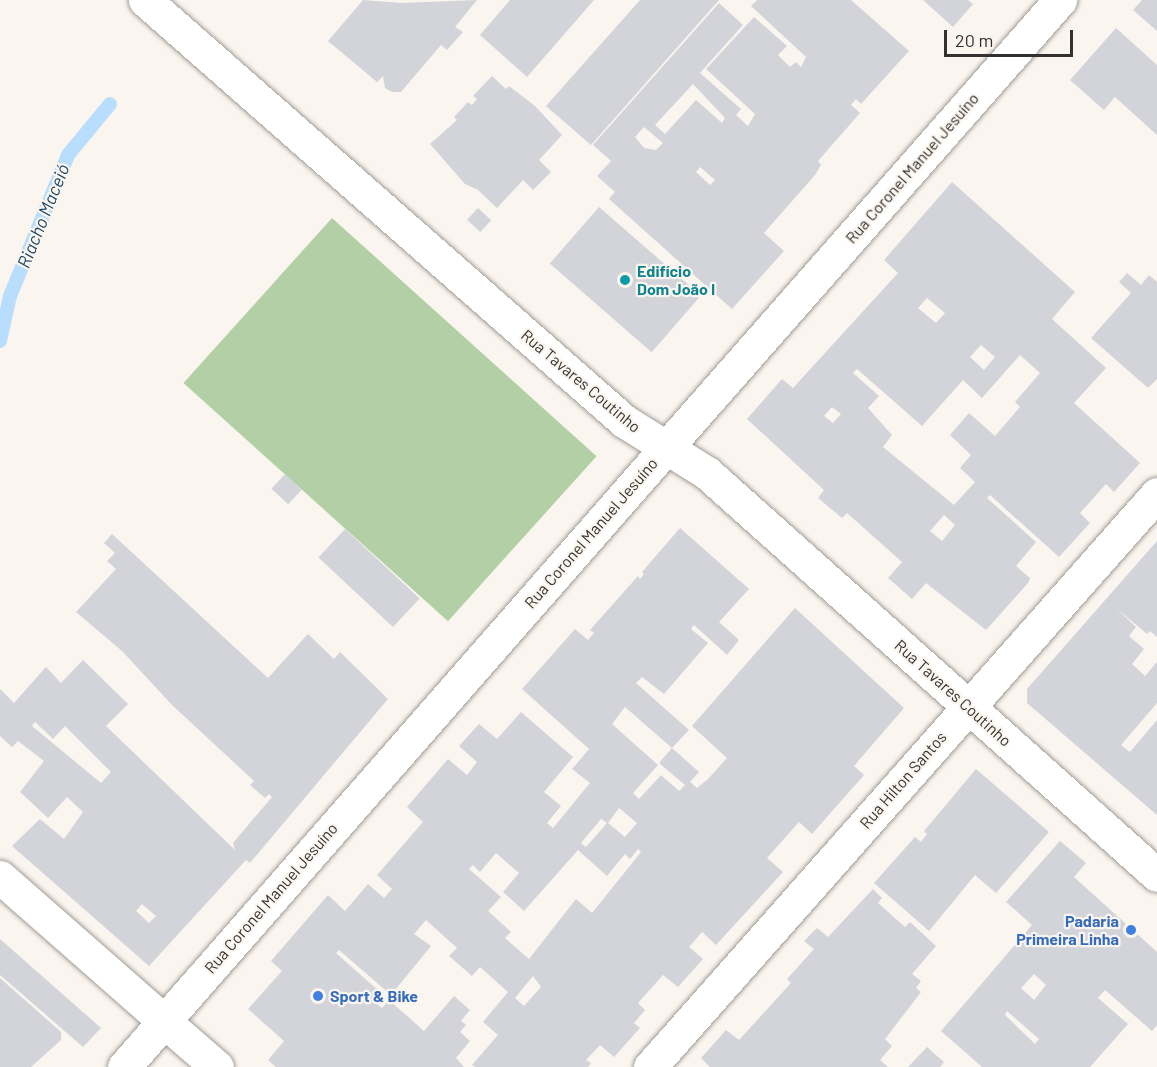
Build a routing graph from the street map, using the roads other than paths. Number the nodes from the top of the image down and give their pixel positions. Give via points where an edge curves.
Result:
1 (145, 0) edge
2 (1060, 0) edge
3 (666, 448) junction
4 (1157, 494) edge
5 (968, 706) junction
6 (1157, 875) edge
7 (0, 877) edge
8 (164, 1021) junction
9 (124, 1067) edge
10 (218, 1067) edge
11 (650, 1067) edge

1 - 3 street, Rua Tavares Coutinho via 624,421
2 - 3 street, Rua Coronel Manuel Jesuíno
3 - 5 street, Rua Tavares Coutinho via 707,473
3 - 8 street, Rua Coronel Manuel Jesuíno
4 - 5 street, Rua Hilton Santos
5 - 6 street, Rua Tavares Coutinho
5 - 11 street, Rua Hilton Santos
7 - 8 street
8 - 9 street, Rua Coronel Manuel Jesuíno
8 - 10 street

